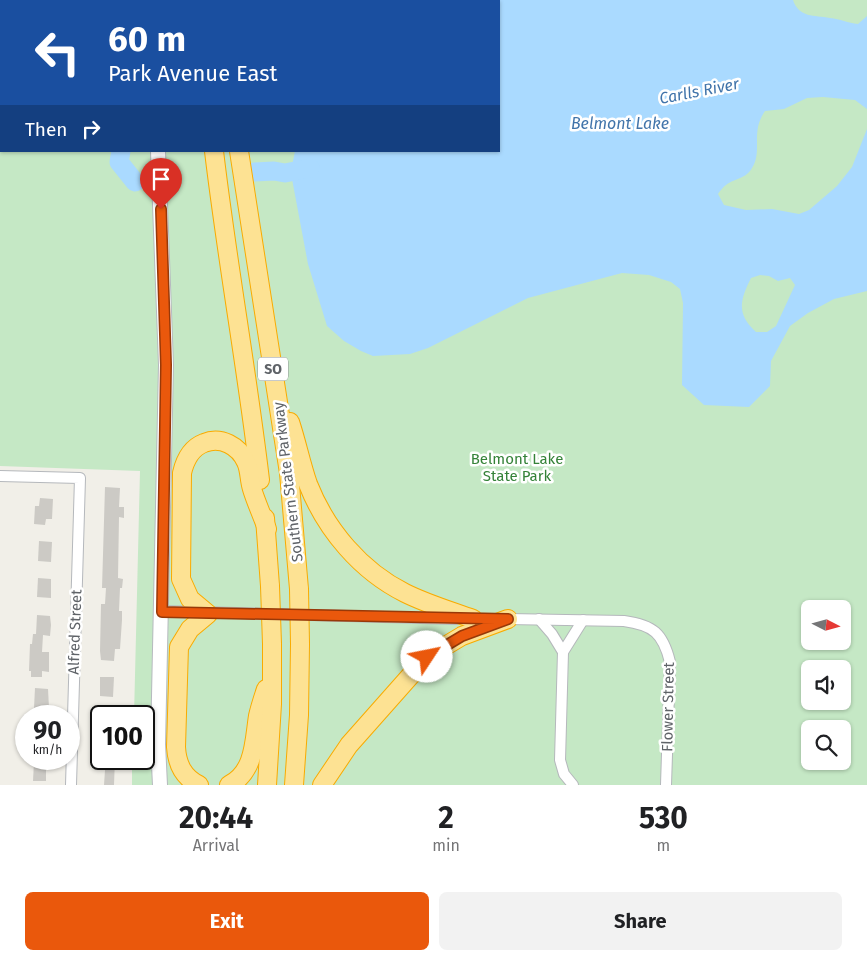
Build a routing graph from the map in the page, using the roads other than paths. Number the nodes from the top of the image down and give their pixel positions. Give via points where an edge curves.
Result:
1 (214, 152) edge
2 (238, 152) edge
3 (159, 156) edge
4 (275, 378) junction
5 (0, 476) edge
6 (267, 529) junction
7 (162, 612) junction
8 (208, 614) junction
9 (473, 619) junction
10 (508, 619) junction
11 (539, 620) junction
12 (584, 620) junction
13 (563, 652) junction
14 (272, 670) junction
15 (71, 785) edge
16 (160, 785) edge
17 (199, 785) edge
18 (229, 785) edge
19 (268, 785) edge
20 (294, 785) edge
21 (322, 785) edge
22 (573, 785) edge
23 (666, 785) edge

1 - 6 highway, Southern State Parkway / SO
2 - 4 highway, Southern State Parkway / SO
3 - 7 street via 166,365
4 - 9 highway via 309,485 338,538 363,564 388,583 417,599
4 - 20 highway, Southern State Parkway / SO, bridge via 289,474 299,589 299,715
5 - 15 street, Alfred Street via 80,478
6 - 8 highway via 240,451 216,441 194,450 182,473 181,579 190,599
6 - 14 highway, Southern State Parkway / SO, bridge
7 - 8 street
7 - 16 street
8 - 9 street
8 - 17 highway via 185,634 179,647 178,662 176,755 182,770
9 - 10 street
10 - 11 street
10 - 21 highway via 462,636 427,657 349,745
11 - 12 street
11 - 13 street
12 - 13 street
12 - 23 street, Flower Street via 643,624 657,633 666,645 670,662
13 - 22 street via 560,760 564,774
14 - 18 highway via 258,713 248,766 240,778
14 - 19 highway, Southern State Parkway / SO

